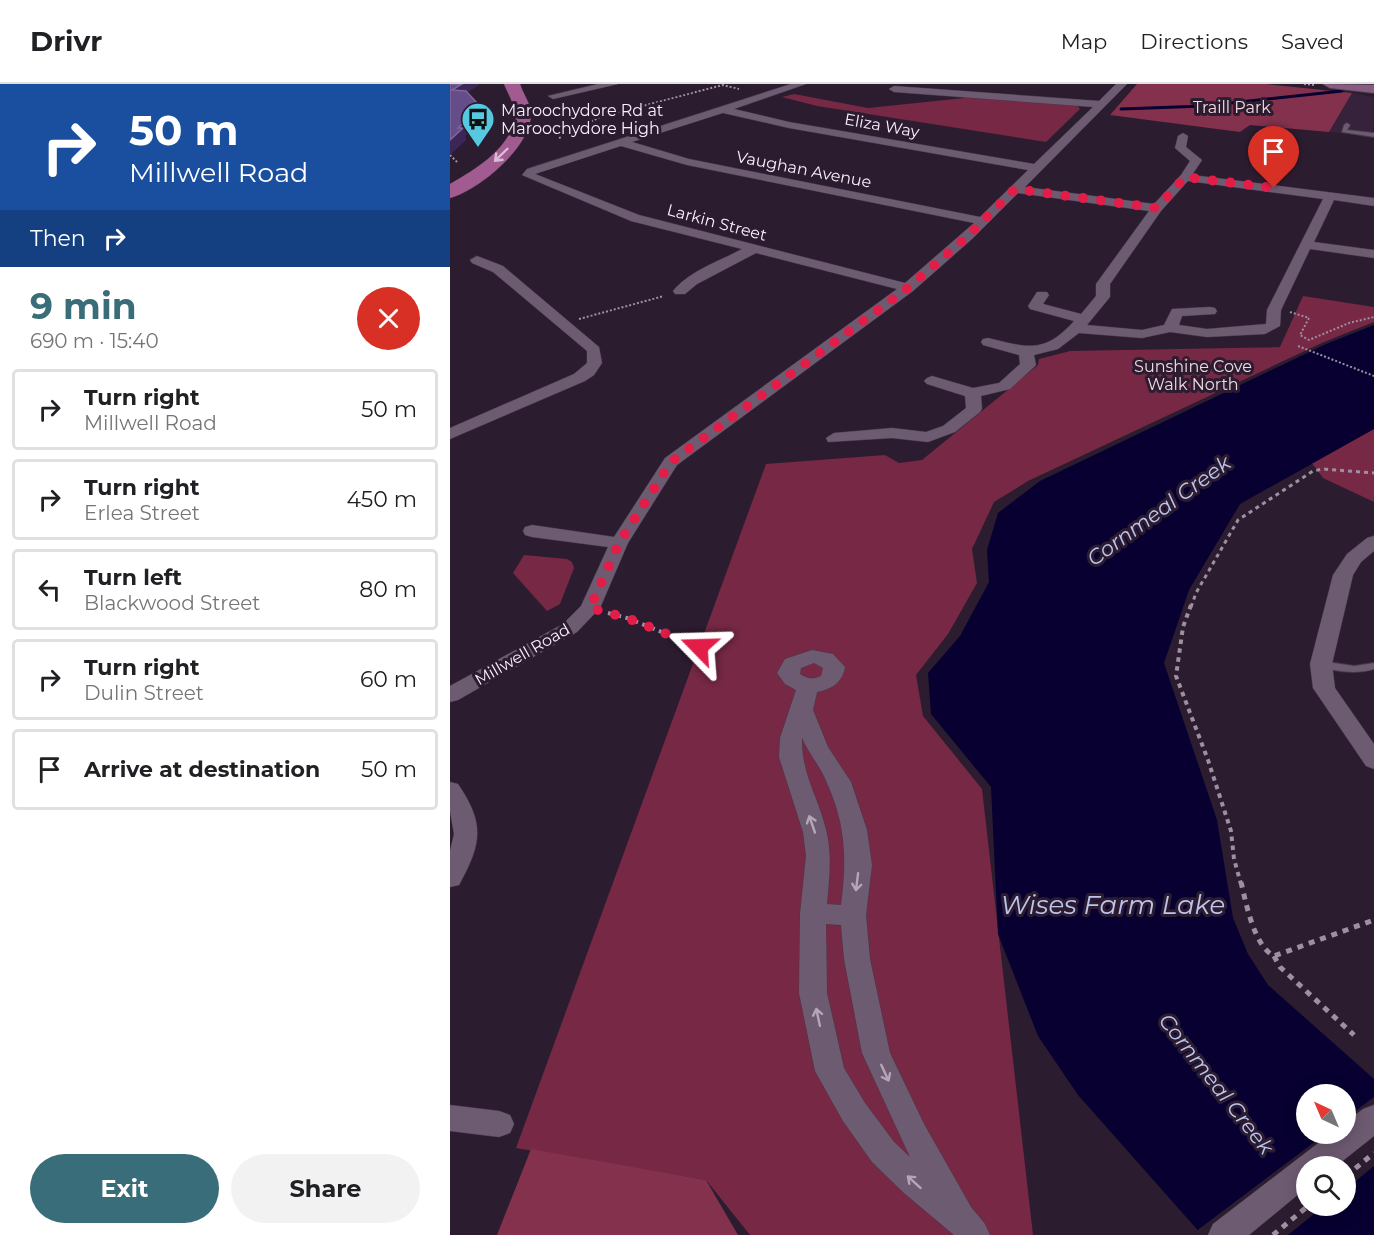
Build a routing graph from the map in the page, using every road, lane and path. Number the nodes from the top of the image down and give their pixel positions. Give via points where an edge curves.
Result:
1 (496, 84) edge
2 (512, 84) edge
3 (613, 84) edge
4 (801, 84) edge
5 (1122, 84) edge
6 (1330, 84) edge
7 (1374, 88) edge
8 (894, 89) dead end
9 (553, 96) dead end
10 (766, 96) junction
11 (501, 102) dead end
12 (1100, 104) junction
13 (724, 110) junction
14 (1347, 125) dead end
15 (501, 129) dead end
16 (1374, 135) edge
17 (1184, 136) dead end
18 (559, 138) dead end
19 (623, 143) junction
20 (450, 155) edge
21 (458, 163) dead end
22 (1035, 168) junction
23 (1185, 177) junction
24 (450, 179) edge
25 (1015, 189) junction
26 (450, 192) edge
27 (1330, 196) junction
28 (1374, 202) edge
29 (1157, 208) junction
30 (980, 221) junction
31 (1308, 245) junction
32 (753, 249) junction
33 (1374, 254) edge
34 (477, 260) dead end
35 (908, 288) junction
36 (680, 291) joint
37 (1042, 295) dead end
38 (1274, 310) junction
39 (1210, 311) dead end
40 (1374, 317) edge
41 (562, 323) junction
42 (1080, 324) junction
43 (1170, 328) junction
44 (1309, 340) junction
45 (988, 342) dead end
46 (1026, 352) junction
47 (1374, 376) edge
48 (932, 381) dead end
49 (973, 393) junction
50 (883, 417) dead end
51 (450, 434) edge
52 (876, 434) junction
53 (834, 438) dead end
54 (1374, 473) edge
55 (532, 531) dead end
56 (619, 543) junction
57 (1371, 547) edge
58 (590, 608) junction
59 (699, 647) dead end
60 (1321, 664) junction
61 (1374, 666) edge
62 (450, 695) edge
63 (1374, 761) edge
64 (450, 790) edge
65 (450, 878) edge
66 (813, 914) junction
67 (853, 915) junction
68 (1374, 920) edge
69 (1274, 956) junction
70 (1354, 1035) dead end
71 (450, 1118) edge
72 (1374, 1118) edge
73 (499, 1124) dead end
74 (1374, 1153) edge
75 (1325, 1156) edge
76 (1356, 1168) edge
77 (1296, 1178) edge
78 (1296, 1216) edge
79 (967, 1227) edge
80 (1224, 1235) edge
81 (1272, 1235) edge

1 - 11 main road
2 -> 26 main road via 523,112 517,136 500,157
3 - 9 street
4 - 10 street
5 - 12 street, Millwell Road
6 - 7 main road
8 - 12 street
10 - 13 street
10 - 18 path via 723,85 600,117
12 - 22 street, Millwell Road
13 - 19 street
13 - 22 street, Eliza Way
14 - 16 lane via 1344,131
15 - 24 main road via 479,158
17 - 23 street via 1180,148 1196,160
19 - 30 street, Vaughan Avenue via 687,162
19 - 32 street, Larkin Street via 528,175 635,218
20 - 21 path
22 - 25 street, Millwell Road
23 - 27 street
23 - 29 street
25 - 29 street
25 - 30 street, Millwell Road
27 - 28 street
27 - 31 street
29 - 42 street via 1103,284 1103,297
30 - 35 street, Millwell Road
31 - 33 street
31 - 38 street
32 - 35 street, Larkin Street
32 - 36 street
34 - 41 street via 498,269
35 - 56 street, Millwell Road via 671,462
36 - 41 path
37 - 42 street via 1035,306
38 - 43 street via 1273,326 1265,330 1207,333
38 - 44 path via 1309,318 1300,335
39 - 43 street via 1178,312
40 - 44 path
41 - 51 street via 594,350 594,366 567,383
42 - 43 street via 1142,334
42 - 46 street via 1053,346
44 - 47 path via 1298,345
45 - 46 street
46 - 49 street via 1028,365 1004,386
48 - 49 street
49 - 52 street via 974,409 949,429 928,437
50 - 52 street via 877,422
52 - 53 street
54 - 69 path via 1313,471 1238,520 1196,593 1183,627 1176,676 1231,831 1234,859 1254,929 1268,953
55 - 56 street
56 - 58 street, Millwell Road
57 - 60 street via 1343,576
58 - 59 path via 627,618
58 - 62 street, Millwell Road via 570,628
60 - 61 lane via 1352,670
60 - 63 street via 1323,688
64 - 65 street via 461,805 468,831 465,850
66 - 67 street
66 -> 67 street via 818,856 815,832 790,757 791,738 805,698 817,747 839,782 855,830 859,865
79 -> 66 street via 883,1152 830,1071 813,993
67 -> 79 street via 857,959 876,1053 913,1134
68 - 69 path
69 - 70 path via 1280,967
71 - 73 street
72 - 75 street
74 - 76 path
77 - 80 street
78 - 81 path

